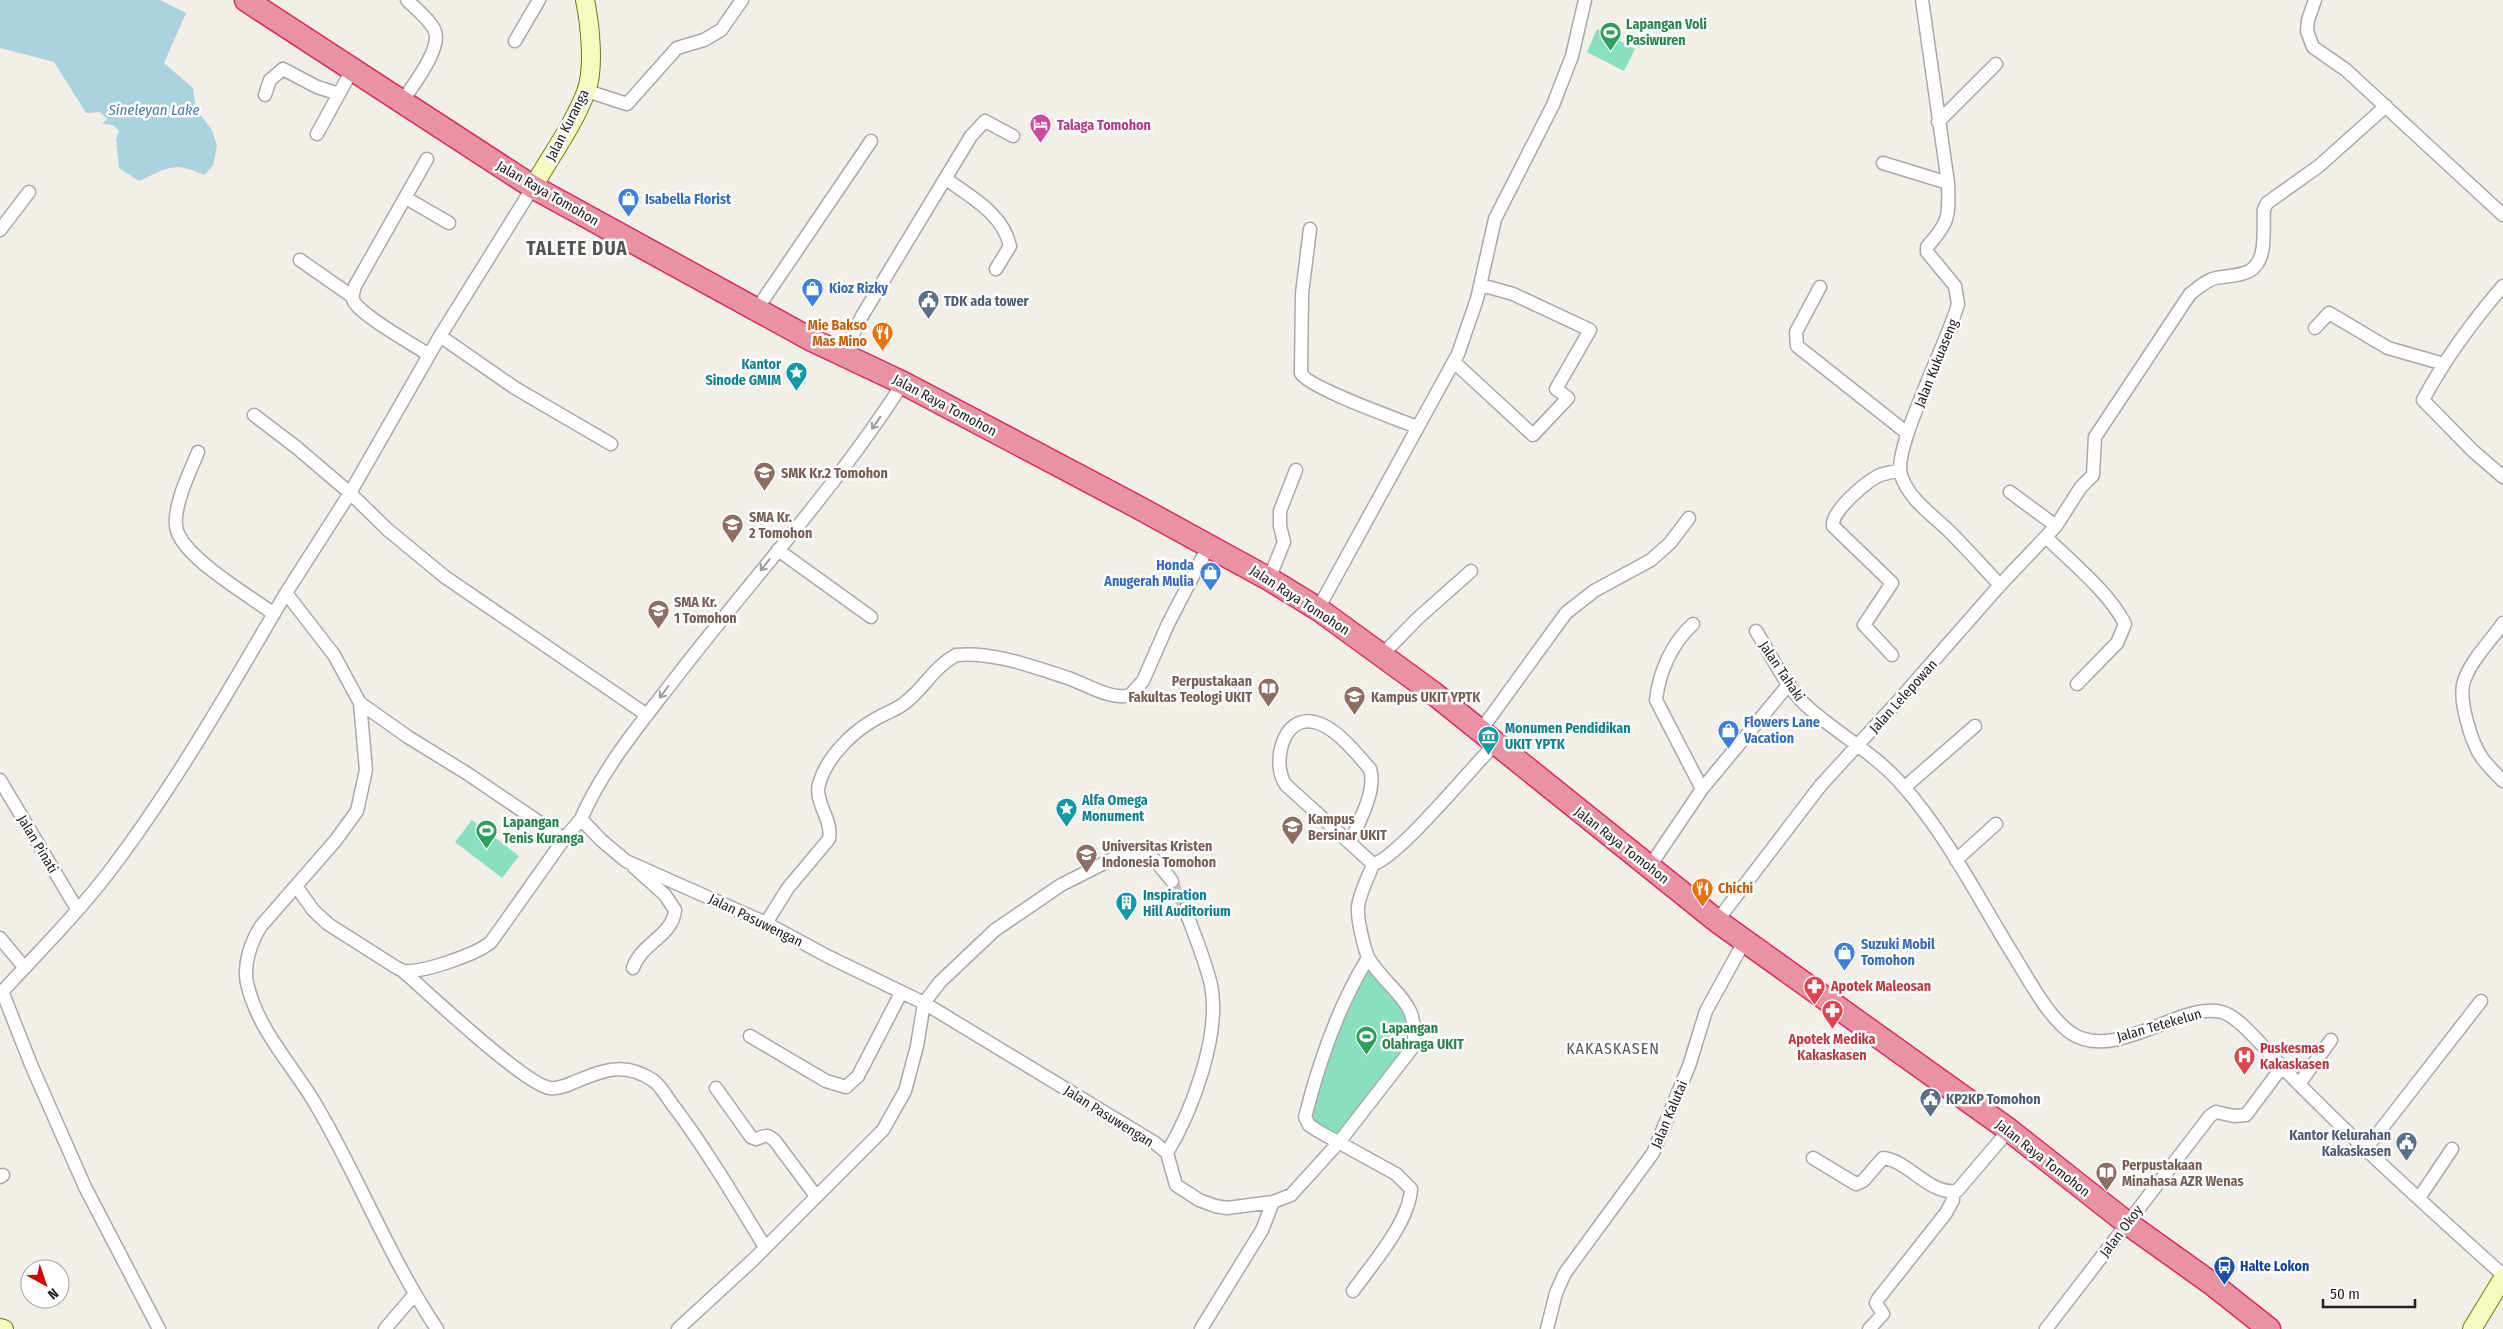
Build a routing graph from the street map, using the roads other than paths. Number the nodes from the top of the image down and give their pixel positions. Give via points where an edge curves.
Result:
1 (246, 0) edge
2 (407, 0) edge
3 (539, 0) edge
4 (585, 0) edge
5 (742, 0) edge
6 (1585, 0) edge
7 (1922, 0) edge
8 (2315, 0) edge
9 (516, 41) dead end
10 (1996, 64) dead end
11 (352, 70) junction
12 (587, 92) junction
13 (339, 94) junction
14 (265, 95) dead end
15 (402, 102) junction
16 (2386, 106) junction
17 (1938, 122) junction
18 (317, 134) dead end
19 (1013, 136) dead end
20 (871, 141) dead end
21 (427, 159) dead end
22 (1883, 163) dead end
23 (946, 179) junction
24 (1948, 183) junction
25 (533, 187) junction
26 (29, 192) dead end
27 (406, 198) junction
28 (2503, 215) edge
29 (449, 223) dead end
30 (1310, 229) dead end
31 (0, 230) edge
32 (300, 260) dead end
33 (996, 269) dead end
34 (1481, 285) junction
35 (2503, 286) edge
36 (1820, 287) dead end
37 (353, 297) junction
38 (757, 309) junction
39 (2315, 328) dead end
40 (440, 336) junction
41 (843, 354) junction
42 (429, 355) junction
43 (1454, 362) junction
44 (2444, 364) junction
45 (903, 383) junction
46 (254, 415) dead end
47 (1417, 427) junction
48 (1907, 433) junction
49 (611, 444) dead end
50 (198, 452) dead end
51 (1296, 470) dead end
52 (1900, 470) junction
53 (2503, 477) edge
54 (2010, 492) dead end
55 (350, 494) junction
56 (1689, 518) dead end
57 (2056, 526) junction
58 (2046, 537) junction
59 (1209, 545) junction
60 (778, 550) junction
61 (1471, 571) dead end
62 (1269, 579) junction
63 (2000, 585) junction
64 (286, 593) junction
65 (1318, 609) junction
66 (274, 614) junction
67 (871, 617) dead end
68 (2503, 623) edge
69 (1693, 624) dead end
70 (1756, 631) dead end
71 (1892, 655) dead end
72 (1382, 656) junction
73 (1789, 684) junction
74 (2077, 684) dead end
75 (360, 703) junction
76 (647, 715) junction
77 (1975, 726) dead end
78 (1488, 737) junction
79 (1858, 746) junction
80 (0, 780) edge
81 (2503, 781) edge
82 (1905, 787) junction
83 (1702, 789) junction
84 (581, 819) junction
85 (1996, 824) dead end
86 (564, 839) junction
87 (1350, 842) junction
88 (1956, 860) junction
89 (626, 861) junction
90 (1374, 864) junction
91 (1650, 866) junction
92 (1172, 881) tunnel mouth
93 (296, 886) junction
94 (77, 909) junction
95 (1185, 909) tunnel mouth
96 (1717, 922) junction
97 (766, 923) junction
98 (0, 938) edge
99 (1745, 940) junction
100 (1368, 958) junction
101 (24, 967) junction
102 (633, 968) dead end
103 (403, 971) junction
104 (1, 992) edge
105 (901, 993) junction
106 (2481, 1000) dead end
107 (924, 1003) junction
108 (750, 1036) dead end
109 (2331, 1040) dead end
110 (2282, 1068) junction
111 (2299, 1084) junction
112 (716, 1088) dead end
113 (2008, 1130) junction
114 (1340, 1141) junction
115 (2452, 1149) dead end
116 (2366, 1150) junction
117 (1167, 1153) junction
118 (1813, 1158) dead end
119 (1953, 1192) junction
120 (816, 1196) junction
121 (2419, 1198) junction
122 (1273, 1202) junction
123 (2127, 1223) junction
124 (765, 1248) junction
125 (2503, 1276) edge
126 (1353, 1291) dead end
127 (414, 1295) junction
128 (0, 1328) edge
129 (4, 1329) edge
130 (159, 1329) edge
131 (386, 1329) edge
132 (437, 1329) edge
133 (678, 1329) edge
134 (1201, 1329) edge
135 (1547, 1329) edge
136 (1869, 1329) edge
137 (2046, 1329) edge
138 (2269, 1329) edge
139 (2472, 1329) edge

1 - 11 highway, Jalan Raya Tomohon
2 - 15 street via 432,26 436,37 431,56
3 - 9 street
4 - 12 street, Jalan Kuranga via 590,70
5 - 12 street via 721,30 704,40 678,48 627,104
6 - 34 street via 1572,56 1553,105 1495,219
7 - 17 street, Jalan Kukuaseng
8 - 16 street via 2307,31 2313,47 2346,70
10 - 17 street
11 - 13 street
11 - 15 highway, Jalan Raya Tomohon
12 - 25 street, Jalan Kuranga
13 - 14 street via 317,87 283,69 270,80
13 - 18 street
15 - 25 highway, Jalan Raya Tomohon
16 - 28 street
16 - 57 street, Jalan Lelepowan via 2332,155 2267,203 2262,253 2252,269 2238,277 2216,278 2190,294 2095,437 2093,475 2081,487
17 - 24 street, Jalan Kukuaseng
19 - 23 street via 992,123 980,123
20 - 38 street
21 - 27 street
22 - 24 street
23 - 33 street via 980,203 1006,233 1010,246
23 - 41 street via 862,316
24 - 48 street, Jalan Kukuaseng via 1947,223 1927,252 1955,286 1958,304
25 - 38 highway, Jalan Raya Tomohon
25 - 40 street
26 - 31 street
27 - 29 street
27 - 37 street via 355,286
30 - 47 street via 1302,294 1303,377
32 - 37 street
34 - 43 street via 1471,322
34 - 43 street via 1513,294 1590,330 1556,388 1568,398 1533,435
35 - 44 street
36 - 48 street via 1796,332 1797,346
37 - 42 street via 366,313
38 - 41 highway, Jalan Raya Tomohon
39 - 44 street via 2329,312 2388,348
40 - 42 street
40 - 49 street via 515,388
41 - 45 highway, Jalan Raya Tomohon
42 - 55 street
43 - 47 street
44 - 53 street via 2423,400
45 - 59 highway, Jalan Raya Tomohon
45 -> 60 street via 857,450
46 - 55 street
47 - 65 street
48 - 52 street, Jalan Kukuaseng
50 - 66 street via 178,505 176,527 179,538 188,549
51 - 62 street via 1280,511 1284,542
52 - 63 street via 1905,484 1918,502
52 - 71 street via 1880,475 1869,482 1832,521 1833,526 1892,583 1864,625
54 - 57 street
55 - 64 street
55 - 76 street via 444,577
56 - 78 street via 1670,543 1651,560 1594,590 1566,613
57 - 58 street, Jalan Lelepowan
58 - 63 street, Jalan Lelepowan
58 - 74 street via 2091,582 2125,624 2117,643
59 - 62 highway, Jalan Raya Tomohon
59 - 97 street via 1143,681 1130,695 1118,697 1069,678 999,659 956,655 931,674 907,702 859,730 831,760 818,786 831,830 829,839 788,888
60 - 67 street
60 -> 76 street
61 - 72 street via 1417,619
62 - 65 highway, Jalan Raya Tomohon
63 - 79 street, Jalan Lelepowan
64 - 66 street
64 - 75 street via 334,655
65 - 72 highway, Jalan Raya Tomohon
66 - 94 street via 196,747 149,818 108,874
68 - 81 street via 2471,666 2463,695 2471,733 2482,758
69 - 83 street via 1681,635 1670,654 1656,700
70 - 73 street, Jalan Tahaki
72 - 78 highway, Jalan Raya Tomohon
73 - 79 street, Jalan Tahaki via 1808,708
73 - 83 street
75 - 86 street
75 - 93 street via 366,770 357,811
76 - 84 street via 596,786
77 - 82 street
78 - 90 street via 1420,826 1387,858
78 - 91 highway, Jalan Raya Tomohon
79 - 82 street, Jalan Tetekelun
79 - 96 street, Jalan Lelepowan via 1821,785
80 - 94 street, Jalan Pinati
82 - 88 street, Jalan Tetekelun
83 - 91 street
84 - 86 street
84 - 89 street, Jalan Pasuwengan
85 - 88 street
86 - 103 street via 499,932 483,948 419,970
87 - 87 street via 1368,797 1370,769 1323,725 1312,721 1296,725 1281,746 1278,763 1281,778
87 - 90 street
88 - 110 street, Jalan Tetekelun via 2036,990 2068,1031 2080,1038 2113,1040 2214,1010 2228,1015 2243,1027
89 - 97 street, Jalan Pasuwengan
89 - 102 street via 665,895 675,910 673,922 643,950
90 - 100 street, Jalan Pasuwengan via 1364,883 1358,909
91 - 96 highway, Jalan Raya Tomohon
92 - 107 street via 1155,860 1144,853 1124,853 1061,884 995,930 940,982
93 - 103 street via 328,924
93 - 127 street via 255,935 249,954 247,982 260,1021 316,1105
94 - 101 street
95 - 117 street via 1211,986 1212,1014 1197,1090
96 - 99 highway, Jalan Raya Tomohon
97 - 105 street, Jalan Pasuwengan
98 - 101 street
99 - 113 highway, Jalan Raya Tomohon
99 - 135 street, Jalan Kalutai via 1706,1011 1686,1072 1653,1153 1565,1273
100 - 114 street via 1338,1016 1305,1117 1309,1125
100 - 114 street, Jalan Pasuwengan via 1410,1008 1415,1033 1413,1046 1399,1068
101 - 104 street
103 - 124 street via 475,1035 537,1083 560,1088 619,1068 656,1083 695,1135
104 - 130 street via 85,1187
105 - 107 street, Jalan Pasuwengan
105 - 108 street via 858,1076 846,1087 826,1081
106 - 116 street
107 - 117 street, Jalan Pasuwengan via 1148,1138
107 - 120 street via 906,1091 895,1112 883,1130
109 - 111 street
110 - 111 street, Jalan Tetekelun
110 - 123 street, Jalan Okoy via 2246,1115 2216,1112 2210,1116
111 - 116 street, Jalan Tetekelun
112 - 120 street via 752,1137 770,1136
113 - 119 street via 1962,1188
113 - 123 highway, Jalan Raya Tomohon
114 - 122 street, Jalan Pasuwengan via 1291,1196
114 - 126 street via 1396,1174 1411,1189 1405,1212 1388,1242
115 - 121 street
116 - 121 street, Jalan Tetekelun
117 - 122 street, Jalan Pasuwengan via 1176,1185 1199,1200 1227,1208
118 - 119 street via 1859,1185 1883,1158 1888,1159 1933,1186
119 - 136 street via 1953,1200 1946,1213 1878,1299 1876,1304 1884,1314
120 - 124 street
121 - 125 street, Jalan Tetekelun
122 - 134 street via 1262,1230
123 - 137 street, Jalan Okoy
123 - 138 highway, Jalan Raya Tomohon
124 - 133 street
125 - 139 street
127 - 131 street
127 - 132 street
128 - 129 street

